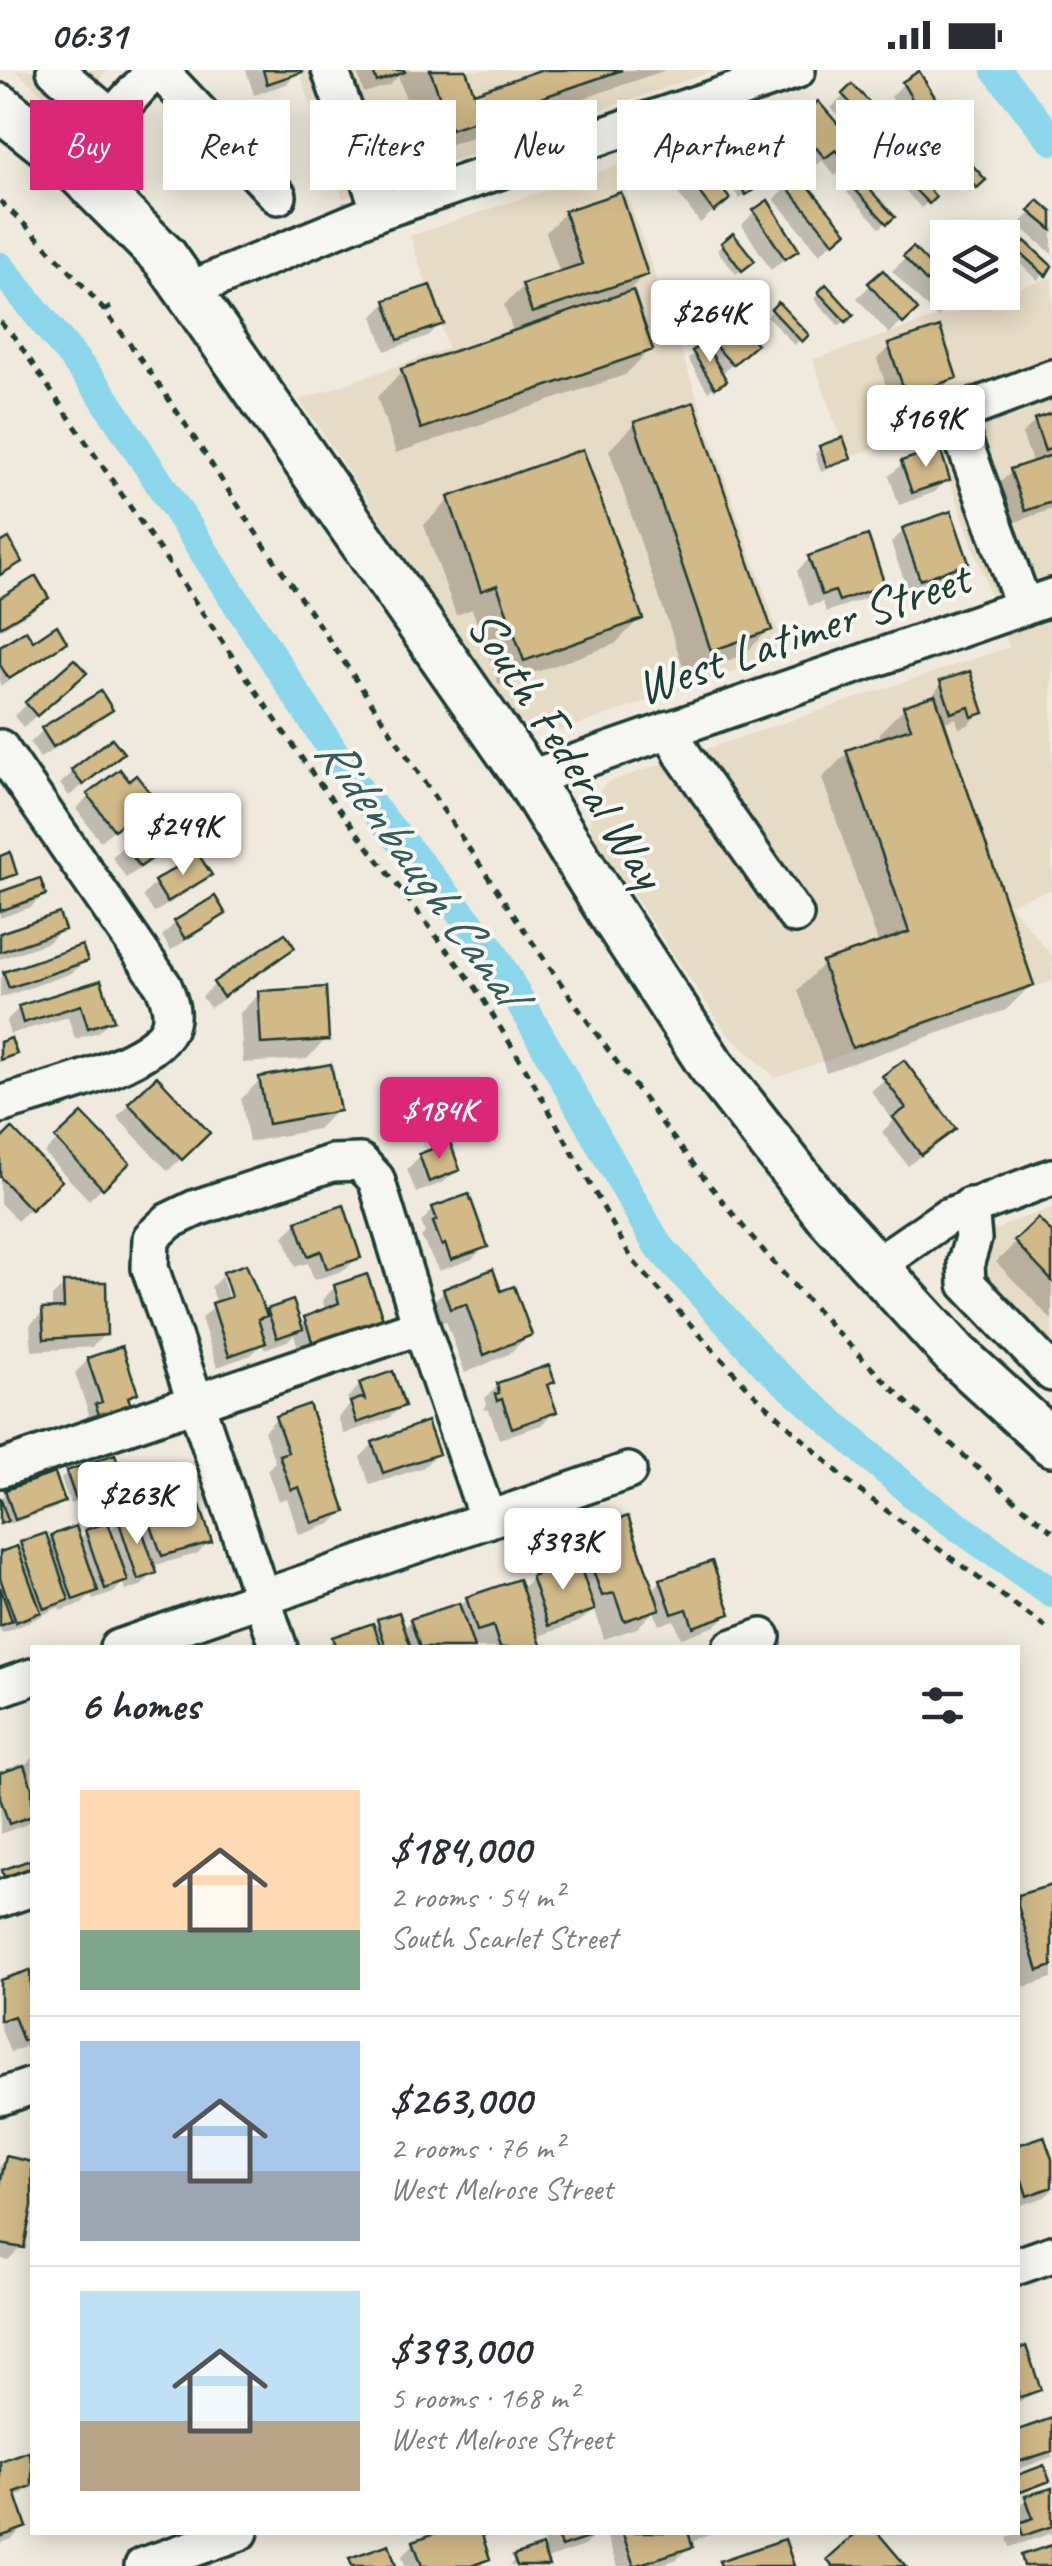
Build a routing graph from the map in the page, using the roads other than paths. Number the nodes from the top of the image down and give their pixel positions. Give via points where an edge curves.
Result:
1 (55, 70) edge
2 (157, 70) edge
3 (330, 70) edge
4 (797, 70) edge
5 (91, 100) edge
6 (129, 100) edge
7 (0, 107) edge
8 (30, 131) edge
9 (97, 190) edge
10 (278, 196) dead end
11 (380, 211) junction
12 (189, 290) junction
13 (1052, 378) edge
14 (1038, 602) edge
15 (670, 730) junction
16 (0, 748) edge
17 (528, 779) junction
18 (795, 914) dead end
19 (0, 1105) edge
20 (1052, 1177) edge
21 (970, 1206) junction
22 (875, 1266) junction
23 (420, 1326) junction
24 (1052, 1373) edge
25 (195, 1402) junction
26 (1047, 1430) edge
27 (0, 1468) edge
28 (628, 1471) dead end
29 (488, 1520) junction
30 (262, 1598) junction
31 (127, 1645) edge
32 (278, 1645) edge
33 (30, 1678) edge
34 (0, 1688) edge
35 (30, 1889) edge
36 (0, 1899) edge
37 (30, 2087) edge
38 (0, 2098) edge
39 (1052, 2254) edge
40 (1020, 2265) edge
41 (231, 2535) edge
42 (143, 2566) edge

1 - 5 street
2 - 6 street
2 - 10 street
3 - 11 street
4 - 11 street
7 - 8 main road, South Federal Way
9 - 12 main road, South Federal Way
11 - 12 street
12 - 17 main road, South Federal Way
13 - 14 street via 954,415
14 - 15 street, West Latimer Street
15 - 17 street, West Latimer Street
15 - 18 street
16 - 19 street via 164,984 172,1006 170,1028 134,1060
17 - 22 main road, South Federal Way via 710,1064
20 - 21 street
21 - 22 street
21 - 24 street via 967,1284
22 - 26 main road, South Federal Way via 956,1354
23 - 25 street
23 - 25 street via 376,1179 360,1162 332,1162 196,1208 151,1238 150,1268
23 - 29 street
25 - 27 street
25 - 30 street
28 - 29 street
29 - 30 street
30 - 31 street
30 - 32 street
33 - 34 street
35 - 36 street
37 - 38 street
39 - 40 street
41 - 42 street

